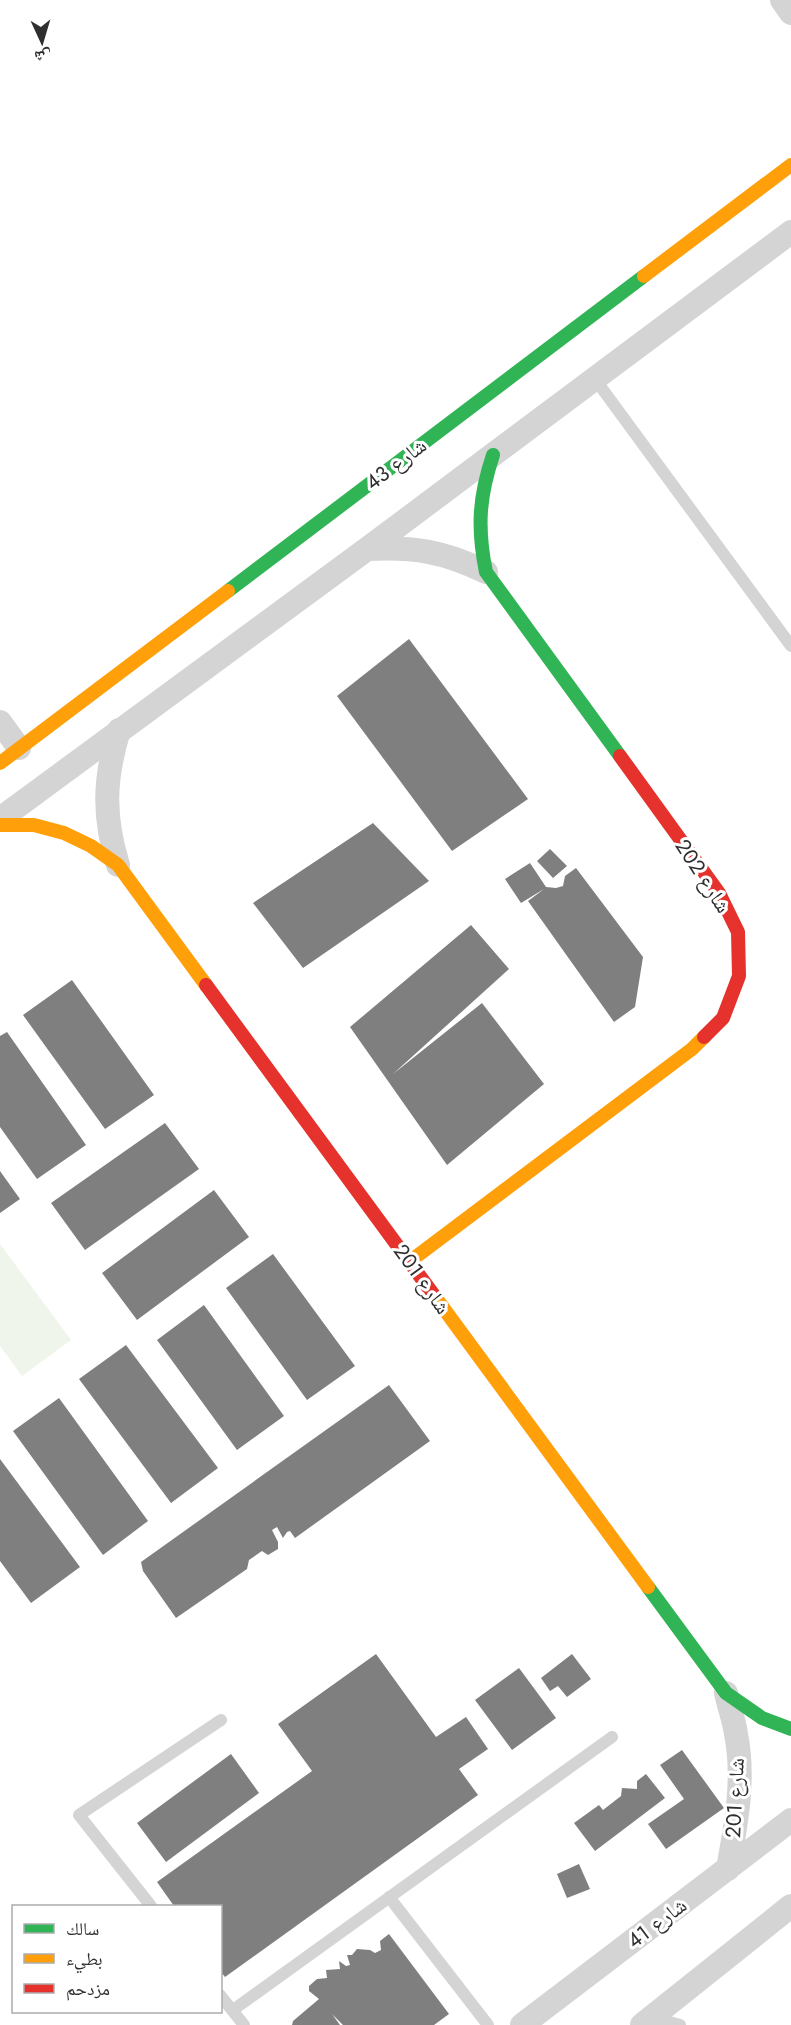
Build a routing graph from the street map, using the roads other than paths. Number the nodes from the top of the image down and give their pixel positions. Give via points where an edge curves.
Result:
1 (782, 0) edge
2 (791, 13) edge
3 (791, 165) edge
4 (791, 232) edge
5 (595, 379) junction
6 (493, 455) junction
7 (367, 549) junction
8 (486, 572) junction
9 (791, 646) edge
10 (0, 722) edge
11 (119, 730) junction
12 (10, 755) edge
13 (0, 819) edge
14 (0, 825) edge
15 (118, 865) junction
16 (409, 1262) junction
17 (726, 1693) junction
18 (221, 1720) dead end
19 (791, 1728) edge
20 (612, 1737) dead end
21 (791, 1820) edge
22 (728, 1869) junction
23 (389, 1898) junction
24 (150, 1905) edge
25 (786, 1914) edge
26 (222, 1997) edge
27 (233, 2010) junction
28 (647, 2021) edge
29 (244, 2025) edge
30 (488, 2025) edge
31 (522, 2025) edge
32 (680, 2025) edge

1 - 2 street
3 - 12 street, شارع 43
4 - 5 street
5 - 6 street
5 - 9 lane
6 - 7 street
6 - 8 street, شارع 202 via 478,513
7 - 8 street, شارع 202 via 429,550
7 - 11 street
8 - 16 street, شارع 202 via 719,893 738,932 739,976 723,1018 692,1049
10 - 12 street
11 - 13 street
11 - 15 street, شارع 201 via 107,784 109,830
14 - 15 street, شارع 201 via 46,826 97,848
15 - 16 street, شارع 201
16 - 17 street, شارع 201
17 - 19 street, شارع 201 via 762,1718
17 - 22 street, شارع 201 via 736,1735 740,1778
18 - 24 lane via 79,1815
20 - 23 lane
21 - 22 street, شارع 41
22 - 31 street, شارع 41
23 - 27 lane
23 - 30 lane
25 - 28 street
26 - 27 lane
27 - 29 lane
28 - 32 lane

